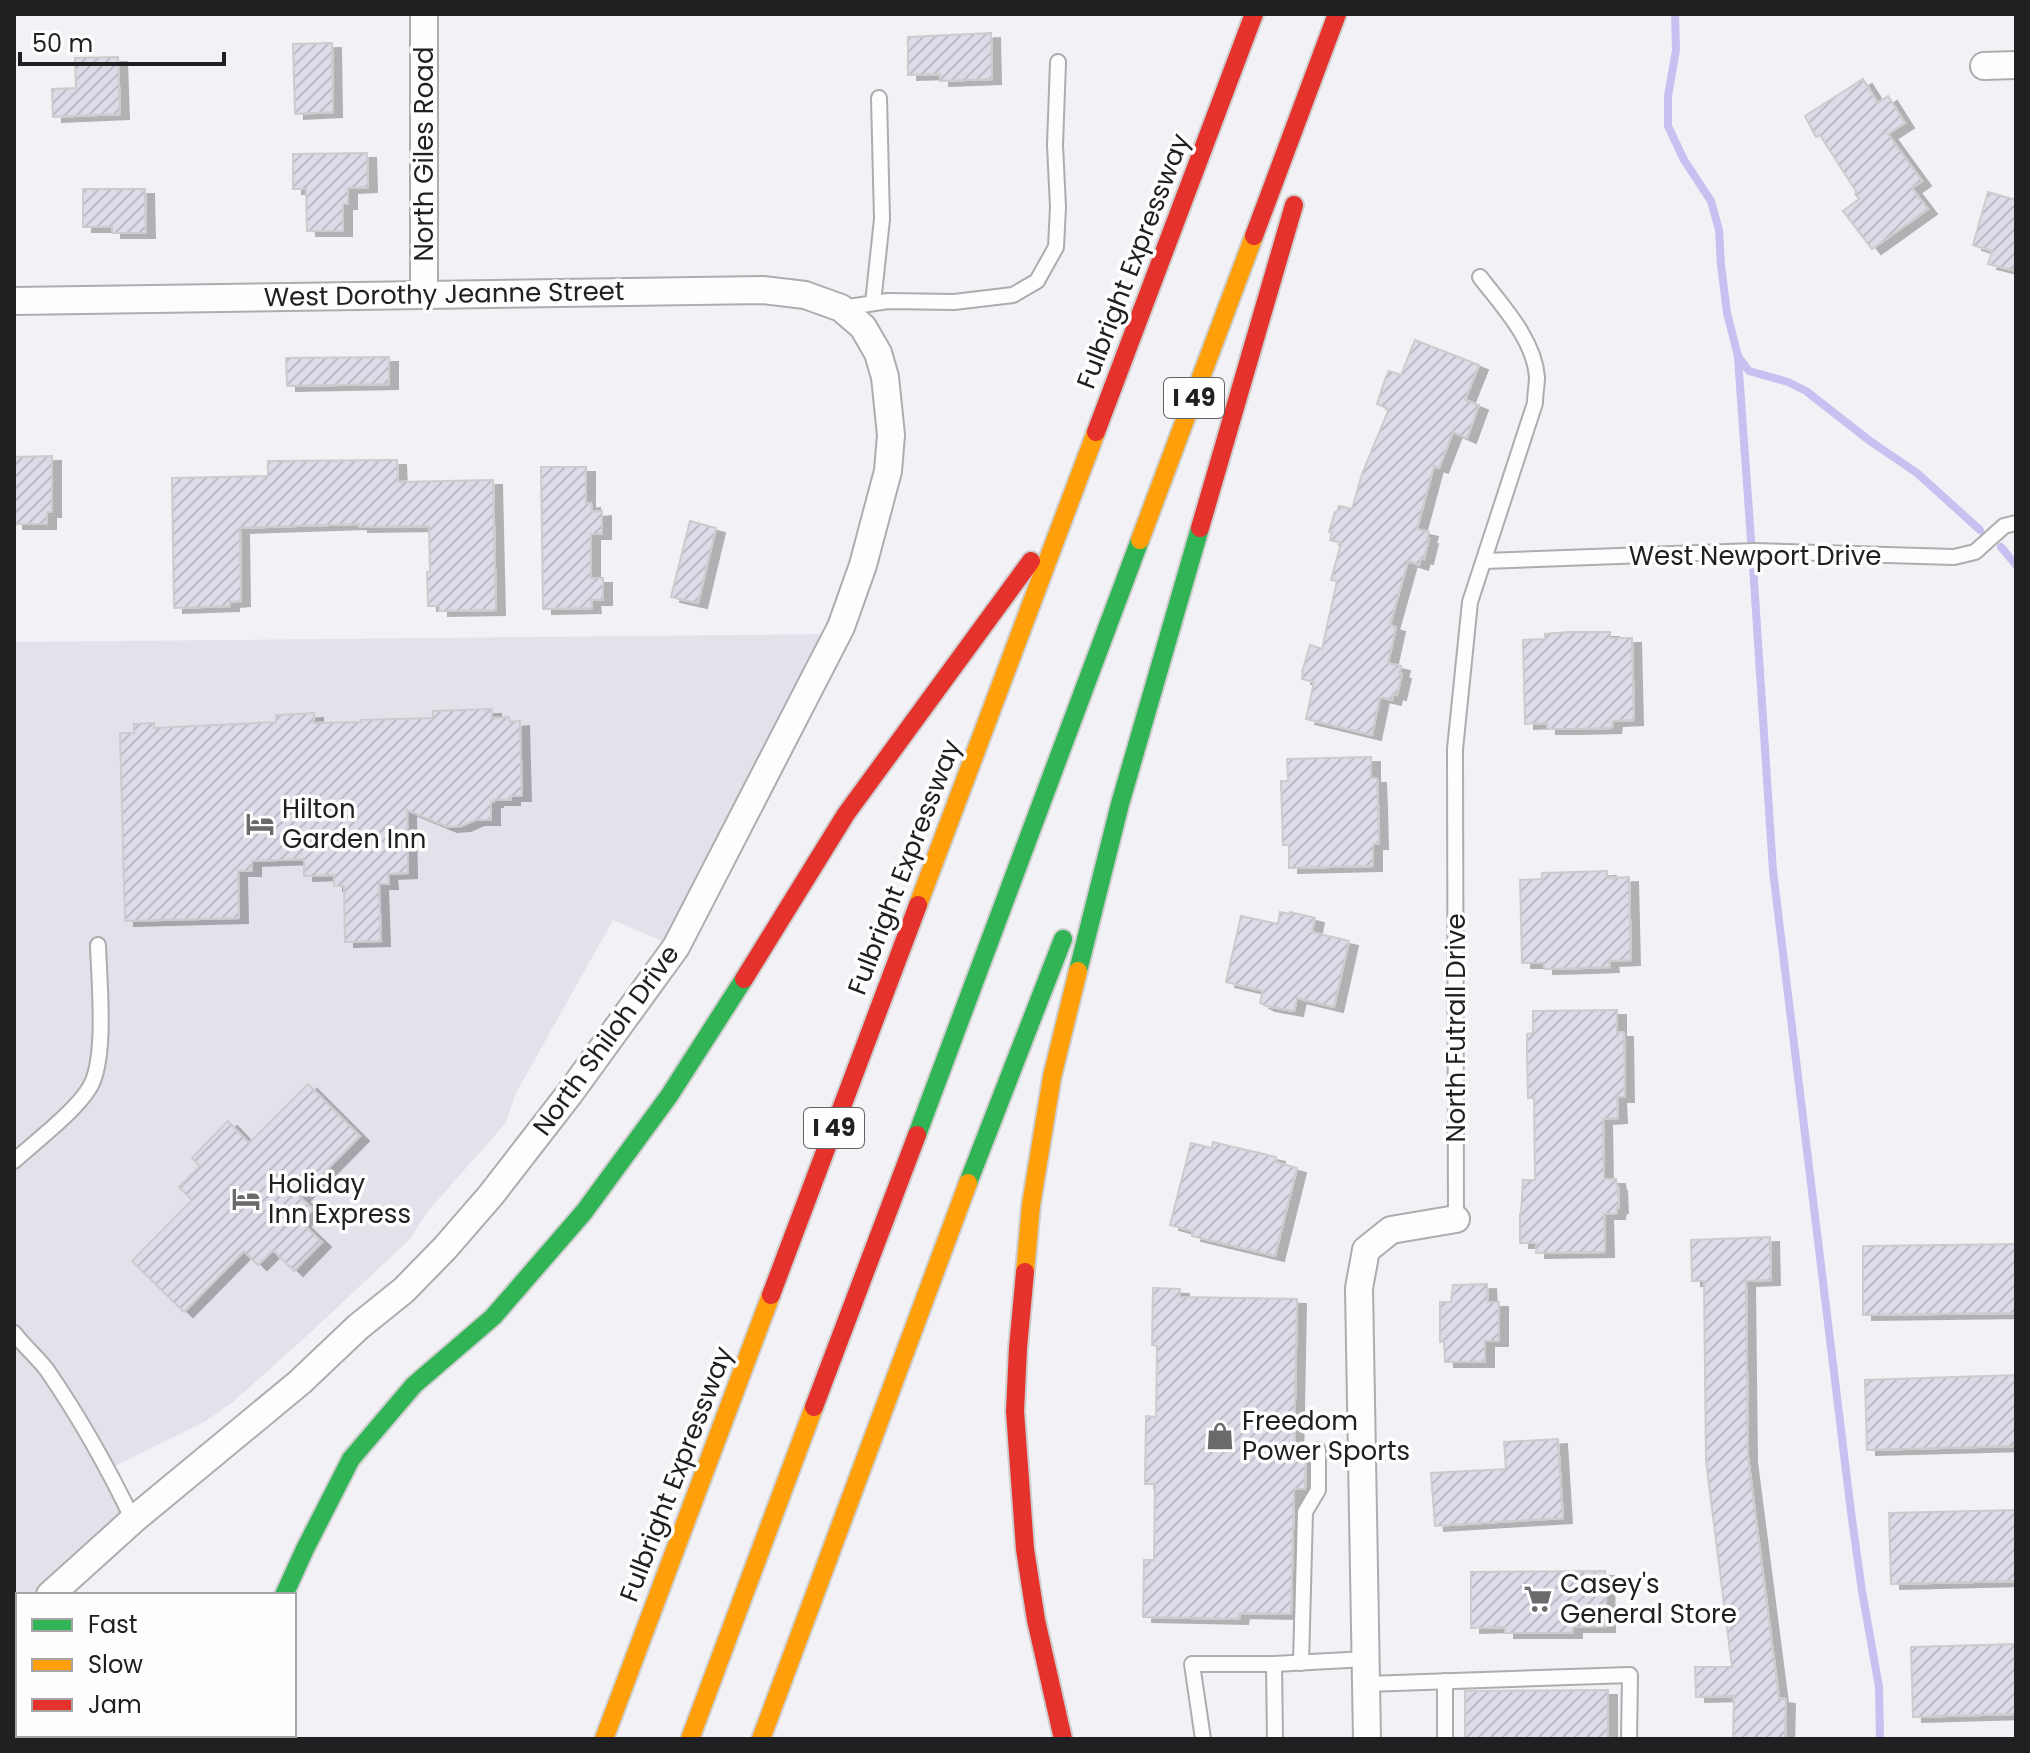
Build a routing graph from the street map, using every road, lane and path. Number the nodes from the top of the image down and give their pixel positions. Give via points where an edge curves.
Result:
1 (424, 14) edge
2 (1254, 14) edge
3 (1337, 14) edge
4 (1350, 14) edge
5 (1058, 62) dead end
6 (2016, 65) edge
7 (1984, 66) dead end
8 (1328, 90) dead end
9 (879, 98) dead end
10 (1301, 181) dead end
11 (1480, 277) dead end
12 (424, 294) junction
13 (14, 301) edge
14 (873, 303) junction
15 (841, 308) junction
16 (863, 327) joint
17 (1064, 516) junction
18 (2016, 523) edge
19 (1484, 561) junction
20 (1120, 804) junction
21 (98, 945) dead end
22 (14, 1161) edge
23 (1456, 1219) joint
24 (14, 1333) edge
25 (1318, 1450) dead end
26 (133, 1520) junction
27 (52, 1593) edge
28 (285, 1593) edge
29 (1301, 1663) junction
30 (1274, 1664) junction
31 (1366, 1671) junction
32 (1445, 1681) junction
33 (604, 1739) edge
34 (690, 1739) edge
35 (761, 1739) edge
36 (1063, 1739) edge
37 (1203, 1739) edge
38 (1275, 1739) edge
39 (1367, 1739) edge
40 (1445, 1739) edge
41 (1629, 1739) edge

1 - 12 street, North Giles Road
2 - 17 highway, Fulbright Expressway / I 49
3 - 34 highway, I 49
4 - 8 highway
5 - 14 lane via 1056,247 1037,281 1013,295
6 - 7 street
9 - 14 lane via 882,219
10 - 20 highway
11 - 19 lane, North Futrall Drive via 1530,349 1537,376 1535,403
12 - 13 street, West Dorothy Jeanne Street
12 - 15 street, West Dorothy Jeanne Street via 763,290 805,295
14 - 15 lane
15 - 16 street, West Dorothy Jeanne Street
16 - 26 street, North Shiloh Drive via 885,377 891,435 888,471 863,565 841,627 676,947 570,1093 445,1248 300,1382
17 - 28 highway via 846,814 669,1096 584,1212 493,1317 414,1385 351,1459
17 - 33 highway, Fulbright Expressway / I 49
18 - 19 lane, West Newport Drive via 2004,526 1975,552 1954,557 1754,551
19 - 23 lane, North Futrall Drive via 1470,602 1455,749
20 - 35 highway via 943,1250
20 - 36 highway via 1052,1077 1031,1205 1018,1348 1015,1411 1025,1549
21 - 22 lane via 98,1066 91,1085
23 - 31 street, North Futrall Drive via 1391,1230 1366,1250 1359,1288
24 - 26 lane via 45,1368 84,1428
25 - 29 lane via 1318,1490 1305,1512
26 - 27 street, North Shiloh Drive
29 - 30 lane
29 - 31 lane
30 - 37 lane via 1192,1664
30 - 38 lane
31 - 32 lane
31 - 39 street, North Futrall Drive
32 - 40 lane
32 - 41 lane via 1577,1683 1630,1675

